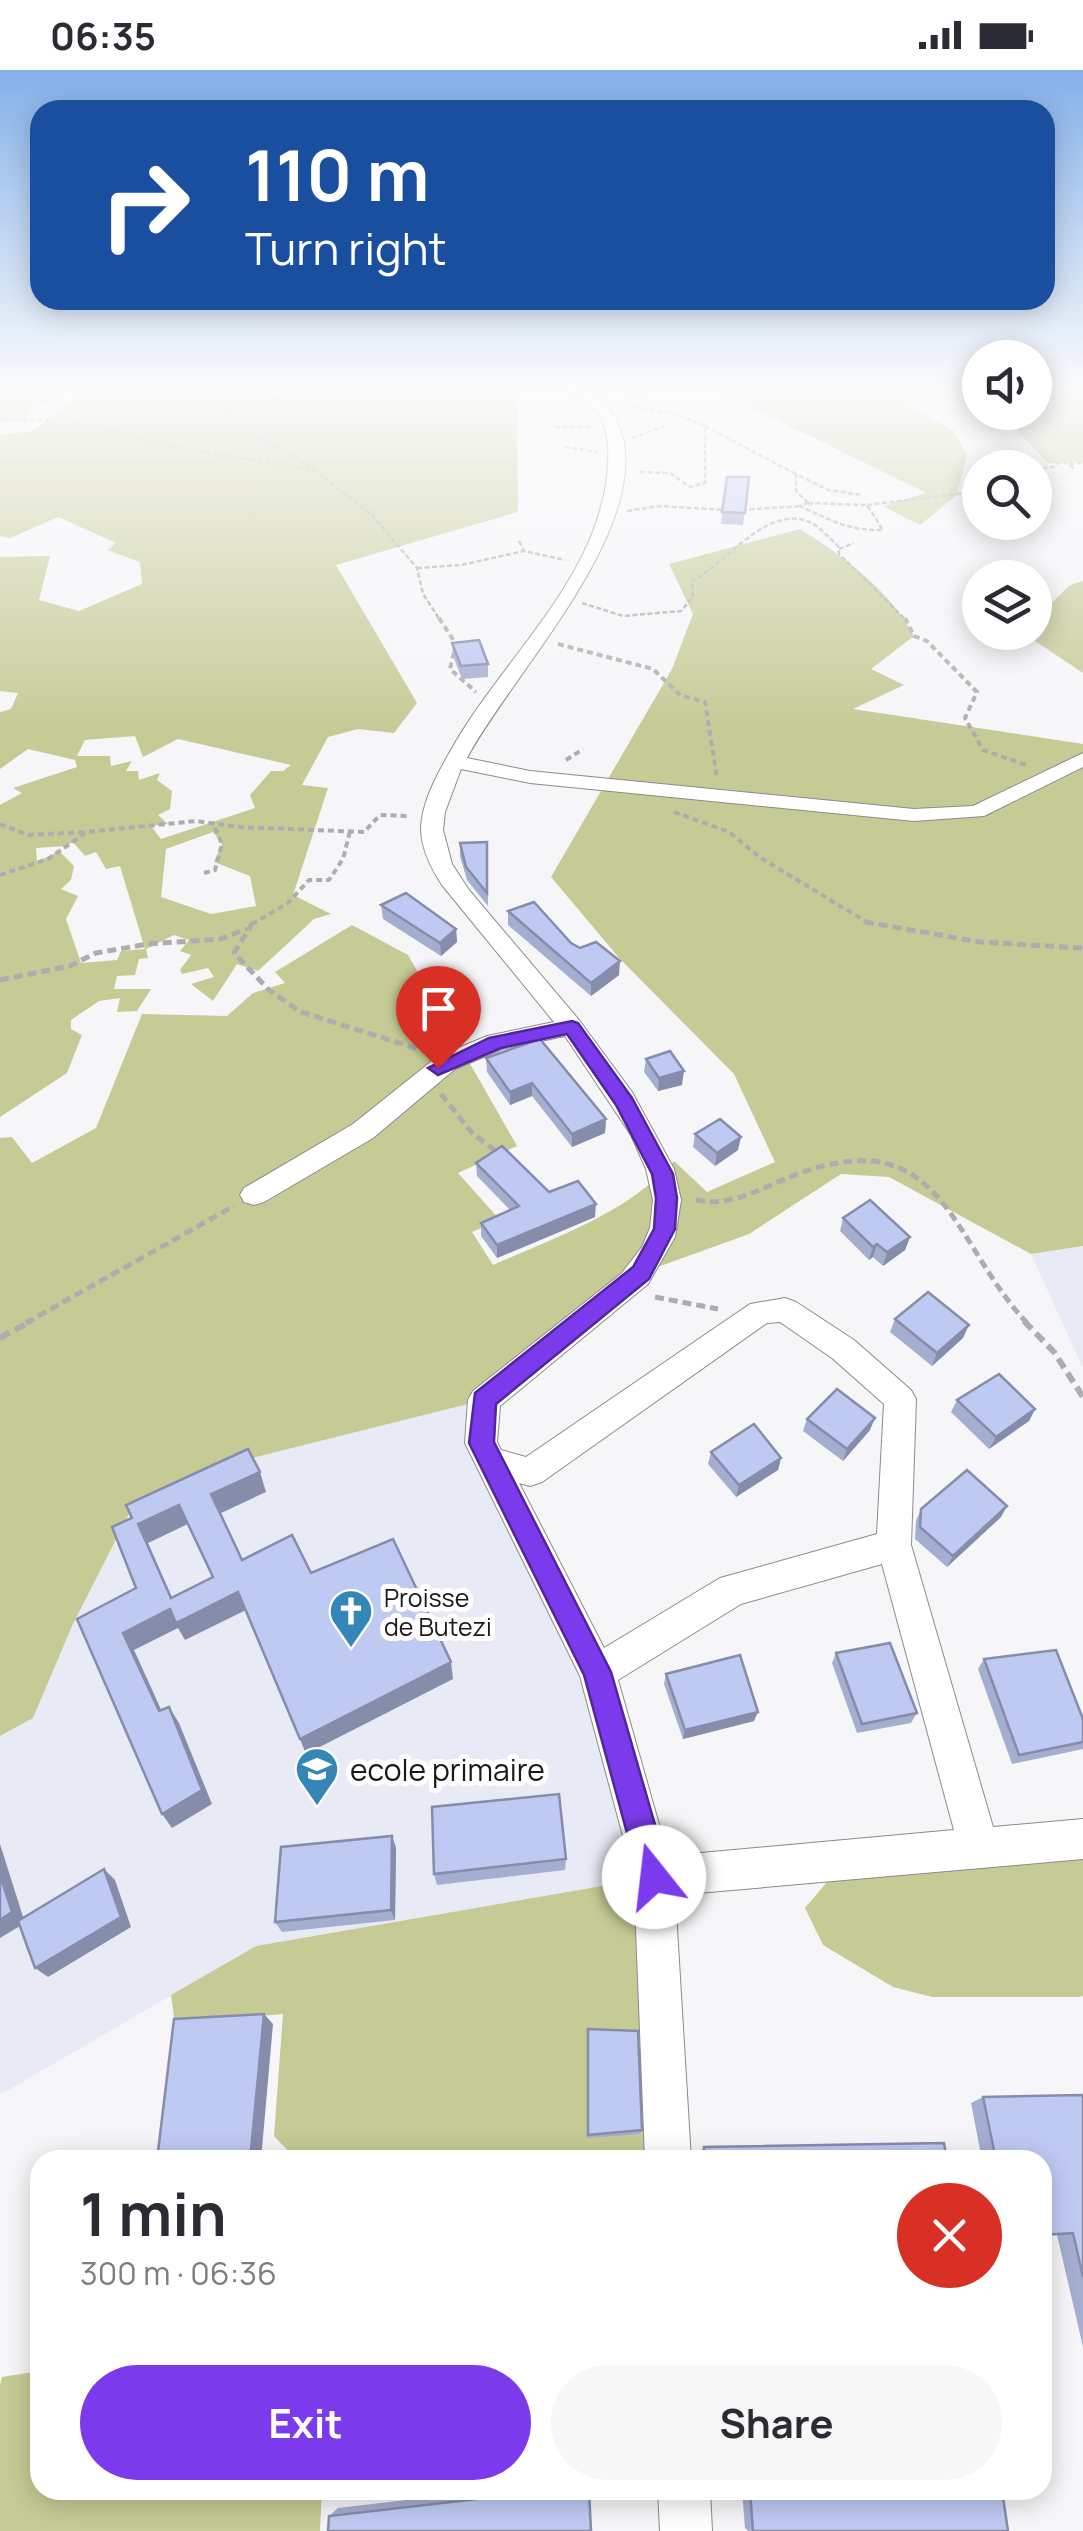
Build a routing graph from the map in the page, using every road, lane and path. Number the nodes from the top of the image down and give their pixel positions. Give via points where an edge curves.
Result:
1 (354, 502) edge
2 (611, 502) edge
3 (892, 502) edge
4 (808, 503) joint
5 (867, 505) junction
6 (800, 506) junction
7 (610, 513) junction
8 (519, 541) dead end
9 (854, 543) dead end
10 (838, 549) junction
11 (524, 551) junction
12 (585, 564) junction
13 (417, 568) junction
14 (560, 600) junction
15 (534, 637) junction
16 (490, 702) junction
17 (1083, 758) edge
18 (454, 762) junction
19 (1050, 774) junction
20 (720, 796) junction
21 (668, 810) dead end
22 (433, 816) junction
23 (213, 823) junction
24 (0, 824) edge
25 (350, 831) junction
26 (87, 832) junction
27 (204, 873) dead end
28 (0, 875) edge
29 (250, 928) junction
30 (1083, 948) edge
31 (0, 980) edge
32 (572, 1027) junction
33 (436, 1070) junction
34 (505, 1158) edge
35 (690, 1191) dead end
36 (254, 1195) joint
37 (621, 1289) junction
38 (761, 1312) junction
39 (0, 1338) edge
40 (1083, 1397) edge
41 (489, 1461) junction
42 (894, 1545) junction
43 (597, 1672) junction
44 (1083, 1839) edge
45 (979, 1848) junction
46 (654, 1877) junction
47 (668, 2150) edge
48 (684, 2500) edge
49 (686, 2531) edge

1 - 13 path
2 - 7 street
3 - 5 path
4 - 5 path
4 - 6 path
5 - 6 path via 883,530 840,526
6 - 7 path via 659,506
7 - 12 street
8 - 11 path
9 - 10 path
10 - 14 path via 808,522 784,520 692,581 693,596 682,611 622,616
10 - 19 path via 905,618 914,636 977,692 965,718 983,750
11 - 12 path
11 - 13 path
12 - 14 street
13 - 16 path via 422,594 456,644 450,669
14 - 15 street
15 - 16 street
15 - 20 path via 652,668 680,695 705,702
16 - 18 street
17 - 19 street
18 - 20 street via 530,777
18 - 22 street
19 - 20 street via 963,813 914,816
21 - 30 path via 729,832 868,924 980,942
22 - 25 path via 380,815 364,832
22 - 32 street via 448,880
23 - 25 path
23 - 26 path
23 - 27 path via 222,844 214,870
24 - 26 path via 28,834
25 - 29 path via 329,880 309,880
26 - 28 path via 48,859
29 - 31 path via 220,939 96,953 70,966
29 - 33 path via 234,953 259,982 308,1016 408,1043
32 - 33 street via 512,1038
32 - 37 street via 625,1102 662,1174 667,1198 664,1229 641,1273
33 - 34 path via 473,1134
33 - 36 street via 363,1130
35 - 40 path via 705,1205 718,1206 846,1158 912,1174
36 - 39 path
37 - 38 path
37 - 41 street via 484,1400 481,1443
38 - 41 street via 530,1472
38 - 42 street via 785,1310 843,1348 900,1398
41 - 43 street
42 - 43 street via 732,1590
42 - 45 street
43 - 46 street
44 - 45 street
45 - 46 street
46 - 47 street
48 - 49 street

